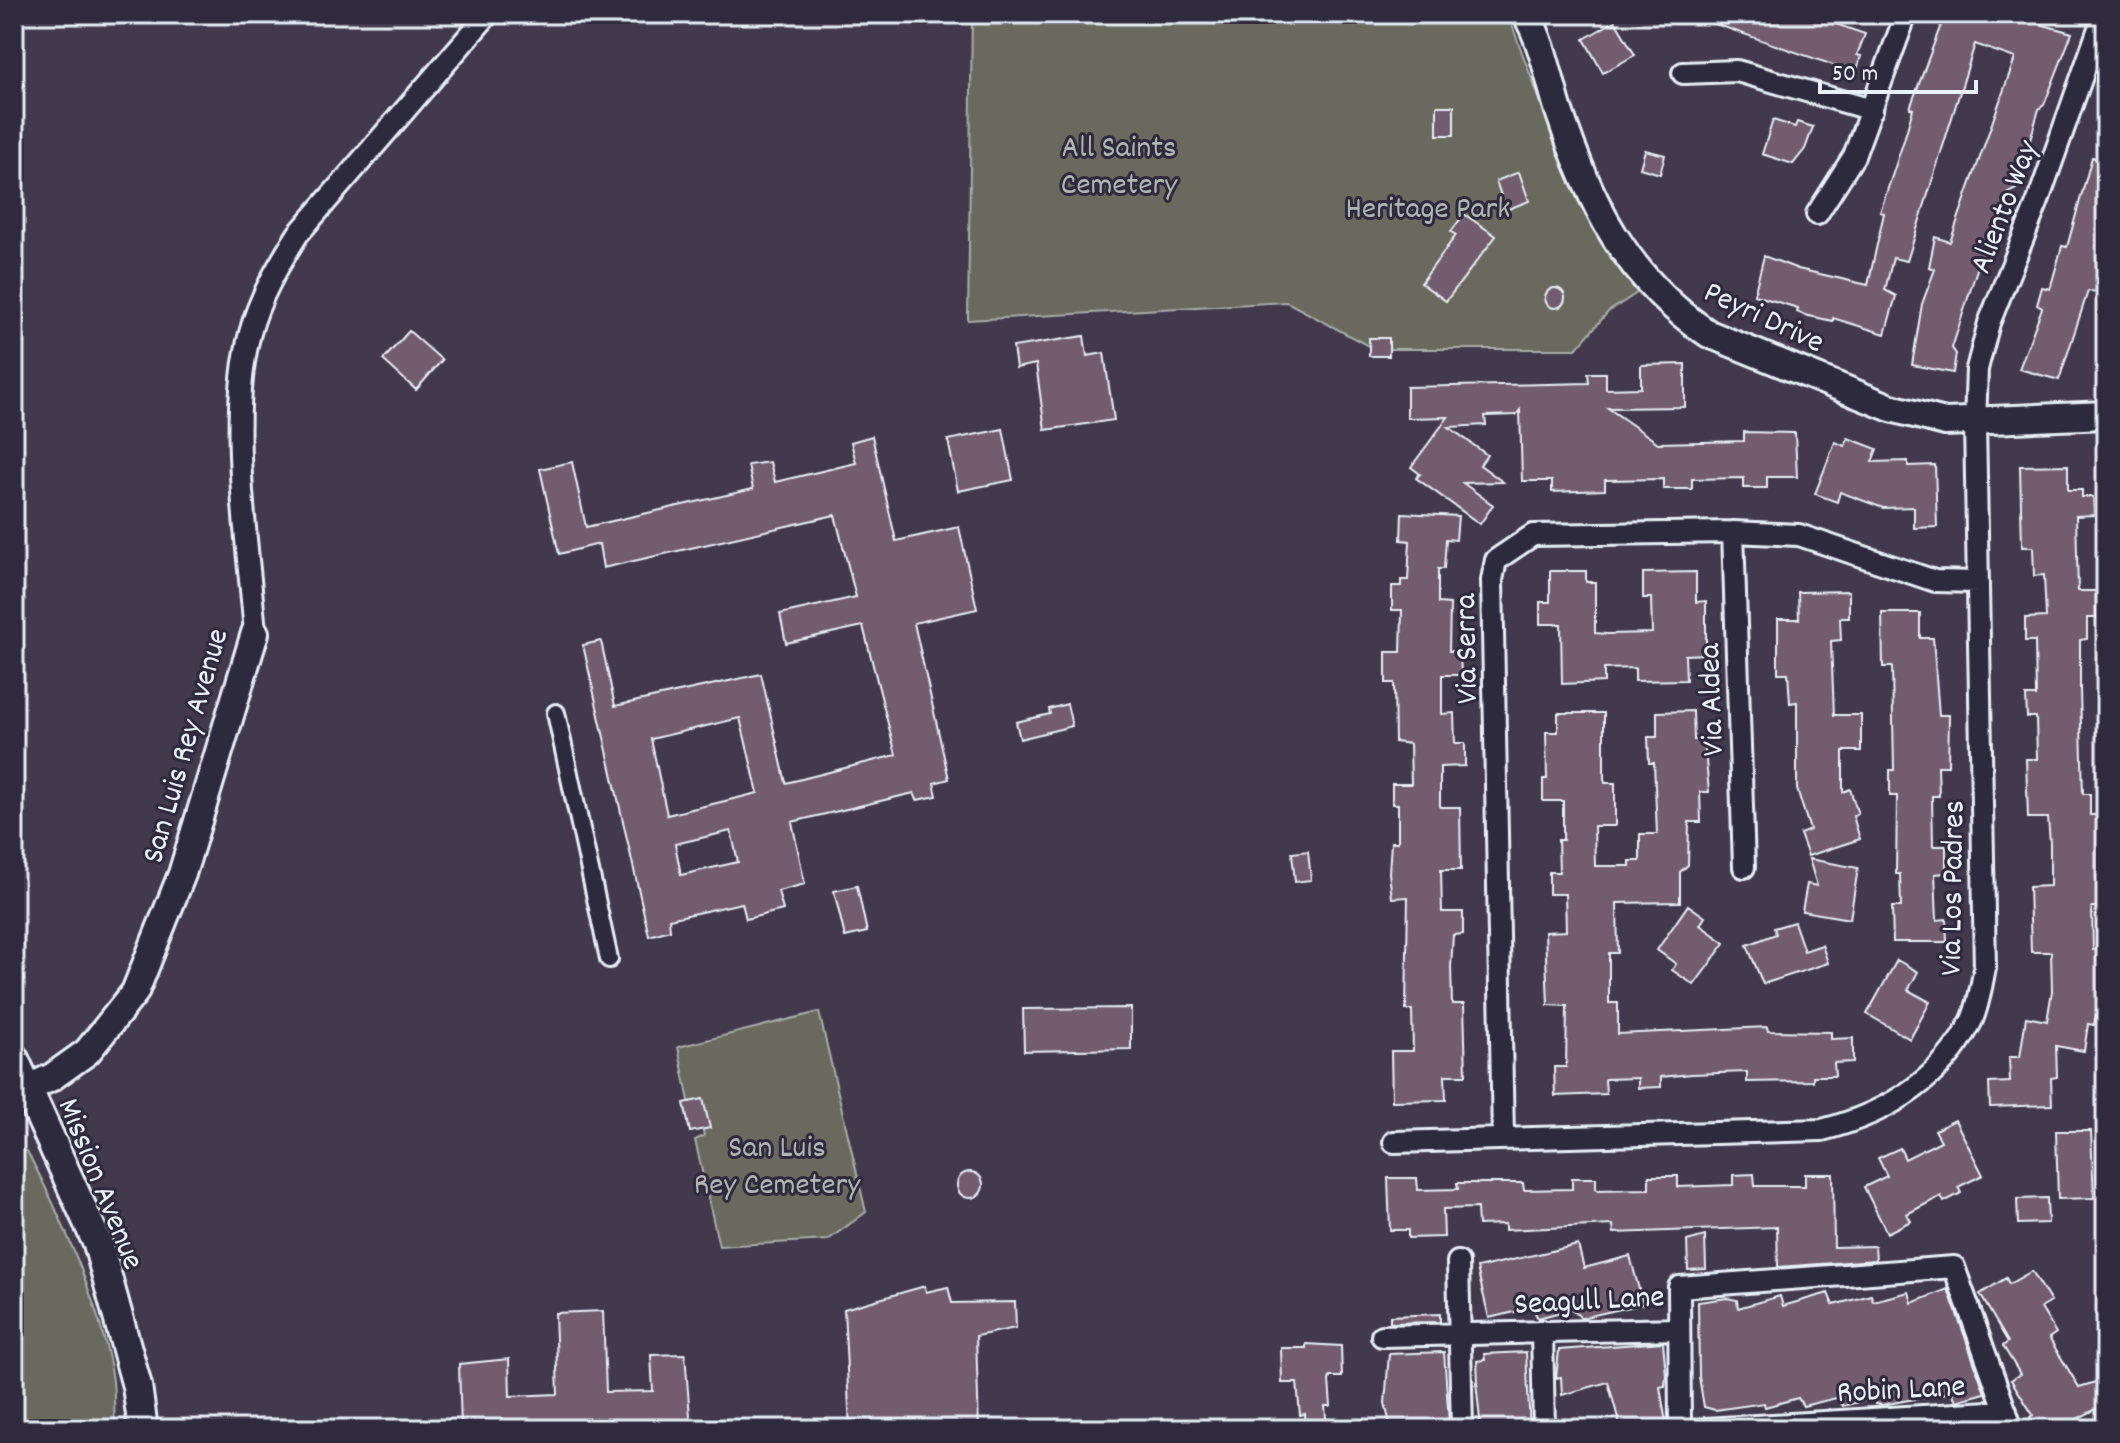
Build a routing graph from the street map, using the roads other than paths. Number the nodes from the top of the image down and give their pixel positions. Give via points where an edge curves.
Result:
1 (488, 14) edge
2 (1526, 14) edge
3 (1906, 14) edge
4 (2104, 14) edge
5 (1683, 73) dead end
6 (1872, 110) junction
7 (1817, 214) dead end
8 (2106, 415) edge
9 (1975, 423) junction
10 (1733, 532) junction
11 (1978, 582) junction
12 (255, 633) joint
13 (556, 713) dead end
14 (1744, 867) dead end
15 (609, 959) dead end
16 (14, 1059) edge
17 (20, 1091) edge
18 (1503, 1138) junction
19 (1394, 1142) dead end
20 (1458, 1262) dead end
21 (1678, 1329) junction
22 (1542, 1331) junction
23 (1459, 1335) junction
24 (1382, 1336) dead end
25 (2009, 1420) edge
26 (143, 1429) edge
27 (1462, 1429) edge
28 (1544, 1429) edge
29 (1680, 1429) edge
30 (1705, 1429) edge

1 - 12 street, San Luis Rey Avenue via 298,234 250,332 238,405
2 - 9 street, Peyri Drive via 1596,208 1647,284 1709,334 1891,408 1945,422
3 - 6 street
4 - 9 street, Aliento Way via 1989,323 1977,369
5 - 6 street via 1737,71
6 - 7 street via 1854,156
8 - 9 street, Peyri Drive
9 - 11 street, Via Los Padres
10 - 11 street, Via Serra via 1799,535 1935,581
10 - 14 street, Via Aldea
10 - 18 street, Via Serra via 1533,535 1496,560 1492,580
11 - 18 street, Via Los Padres via 1985,968 1972,1019 1944,1064 1920,1086 1859,1120 1822,1130
12 - 17 street, San Luis Rey Avenue via 182,874 135,992 87,1052
13 - 15 street
16 - 17 main road, Mission Avenue
17 - 26 main road, Mission Avenue via 98,1244 137,1386
18 - 19 street, Via Los Padres
20 - 23 street
21 - 22 street, Seagull Lane
21 - 25 street, Seagull Lane via 1679,1287 1954,1267
21 - 29 street
22 - 23 street, Seagull Lane
22 - 28 street
23 - 24 street, Seagull Lane
23 - 27 street
25 - 30 street, Robin Lane

